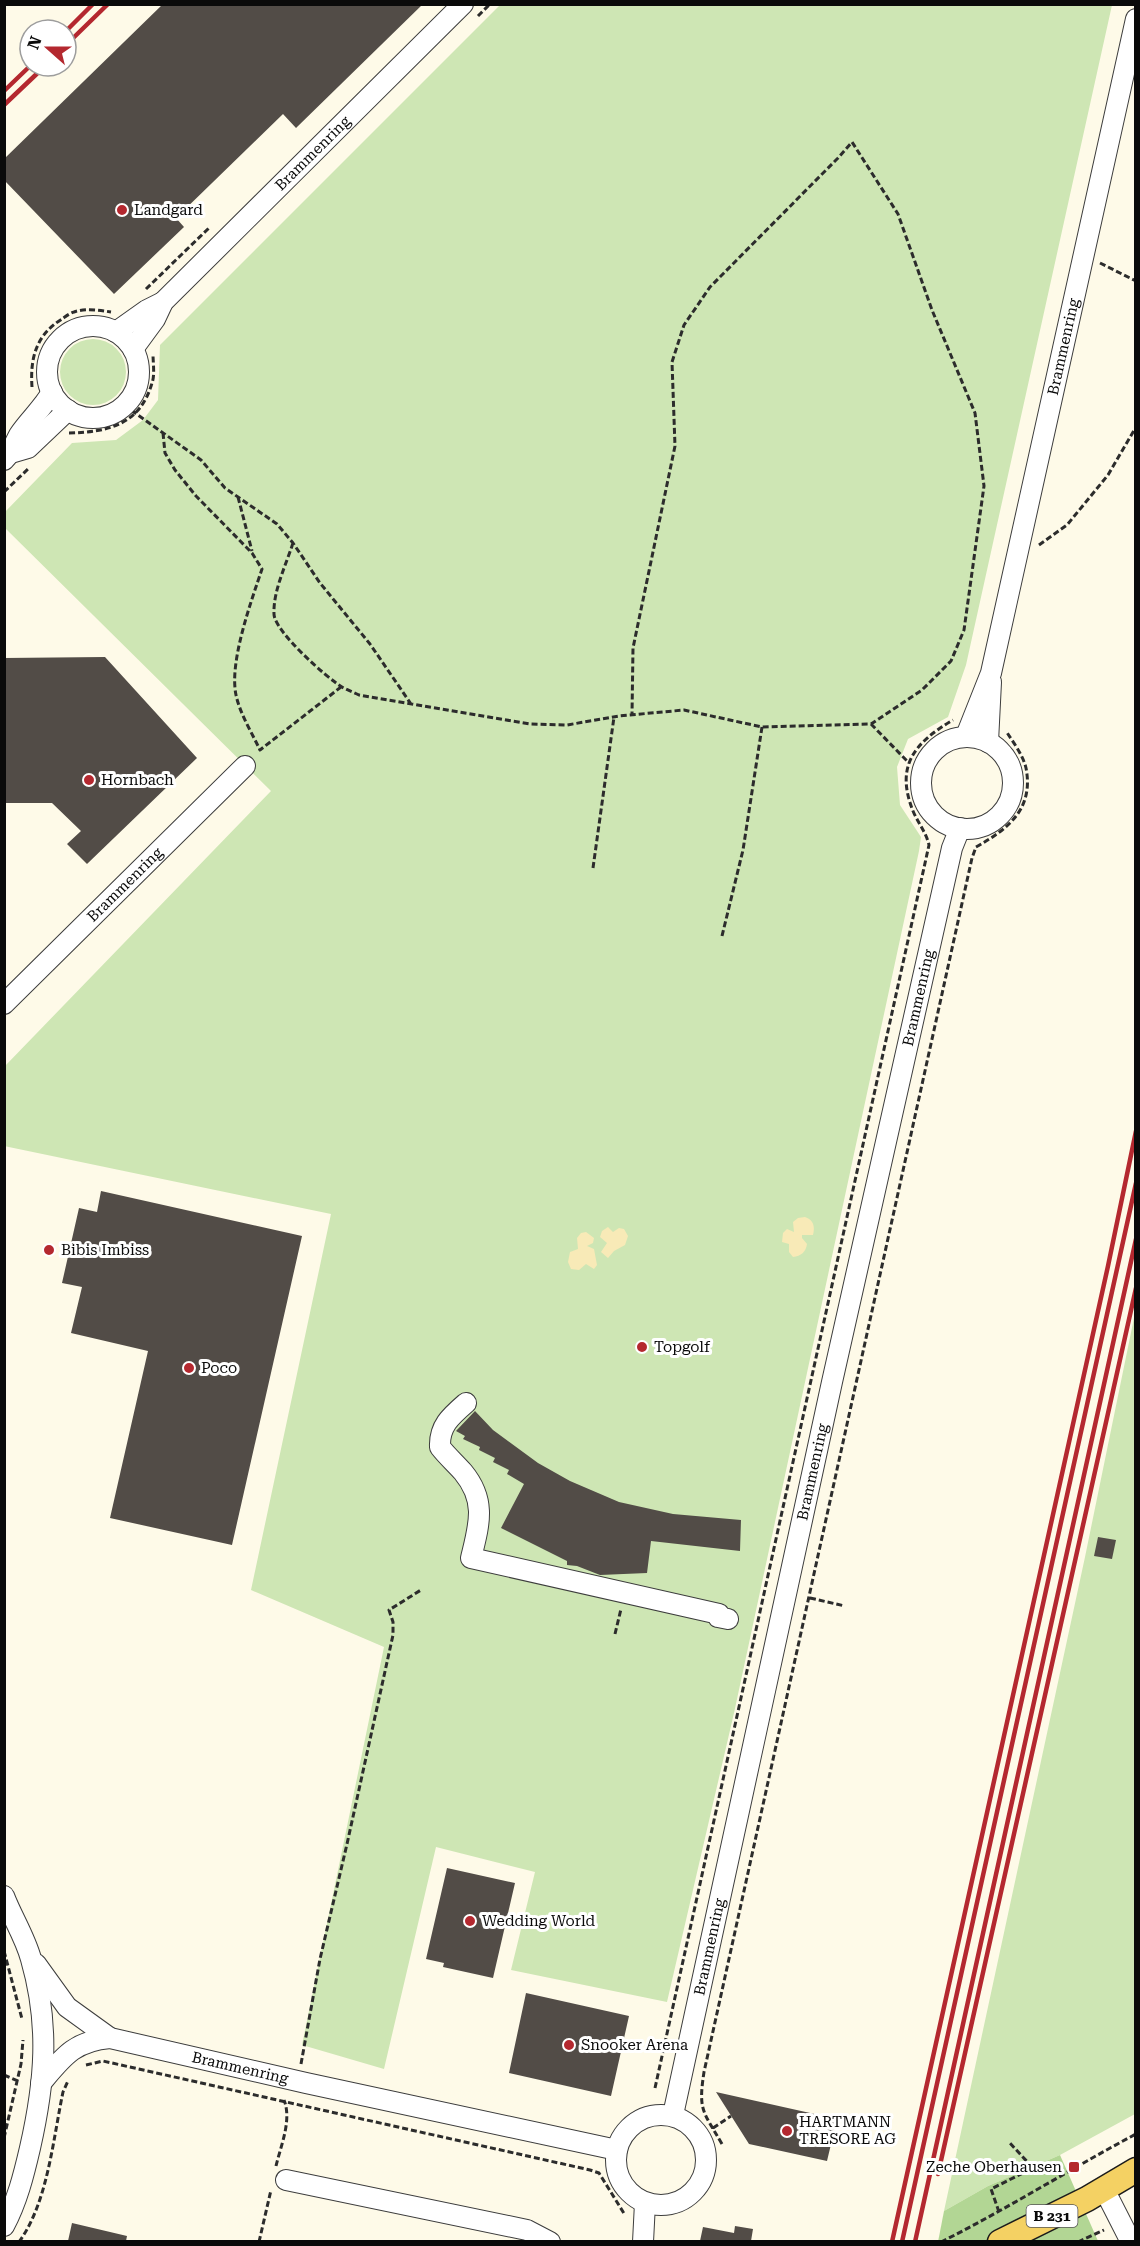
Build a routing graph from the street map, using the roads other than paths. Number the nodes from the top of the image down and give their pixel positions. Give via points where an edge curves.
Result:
1 (468, 13) edge
2 (1136, 19) edge
3 (163, 302) junction
4 (115, 322) junction
5 (143, 348) junction
6 (52, 392) junction
7 (68, 410) junction
8 (8, 457) edge
9 (991, 673) junction
10 (966, 736) junction
11 (988, 742) junction
12 (245, 766) dead end
13 (960, 828) junction
14 (4, 1004) edge
15 (466, 1403) dead end
16 (728, 1619) dead end
17 (4, 1896) edge
18 (30, 1956) junction
19 (110, 2038) junction
20 (41, 2083) junction
21 (673, 2115) junction
22 (617, 2150) junction
23 (1136, 2170) edge
24 (286, 2180) dead end
25 (1104, 2189) junction
26 (645, 2203) junction
27 (4, 2226) edge
28 (550, 2241) edge
29 (643, 2241) edge
30 (1000, 2241) edge
31 (1131, 2241) edge

1 - 3 street, Brammenring
2 - 9 street, Brammenring
3 - 4 street, Brammenring
3 - 5 street, Brammenring
4 - 5 street
4 - 6 street via 103,328 74,330 52,349 47,378
5 - 7 street via 130,409 97,418
6 - 7 street
6 - 8 street
7 - 8 street via 28,448
9 - 10 street, Brammenring
9 - 11 street, Brammenring
10 - 11 street
10 - 13 street via 952,738 932,752 921,778 923,796 931,812
11 - 13 street via 1002,753 1010,769 1012,786 1008,801 1000,815 987,825
12 - 14 street, Brammenring
13 - 21 street, Brammenring via 952,848 832,1382
15 - 16 street via 444,1424 439,1436 440,1447 462,1472 480,1505 471,1558
17 - 18 street, Brammenring
18 - 19 street, Brammenring via 67,2007
18 - 20 street, Brammenring via 44,2026
19 - 20 street, Brammenring via 84,2043 68,2053
19 - 22 street, Brammenring
20 - 27 street, Brammenring via 26,2163
21 - 22 street via 655,2115 637,2123 628,2130
21 - 26 street via 692,2127 703,2143 704,2176 683,2200 666,2205
22 - 26 street via 624,2186
23 - 25 main road, B 231
24 - 28 street via 527,2230
25 - 30 main road, B 231
25 - 31 street
26 - 29 street

